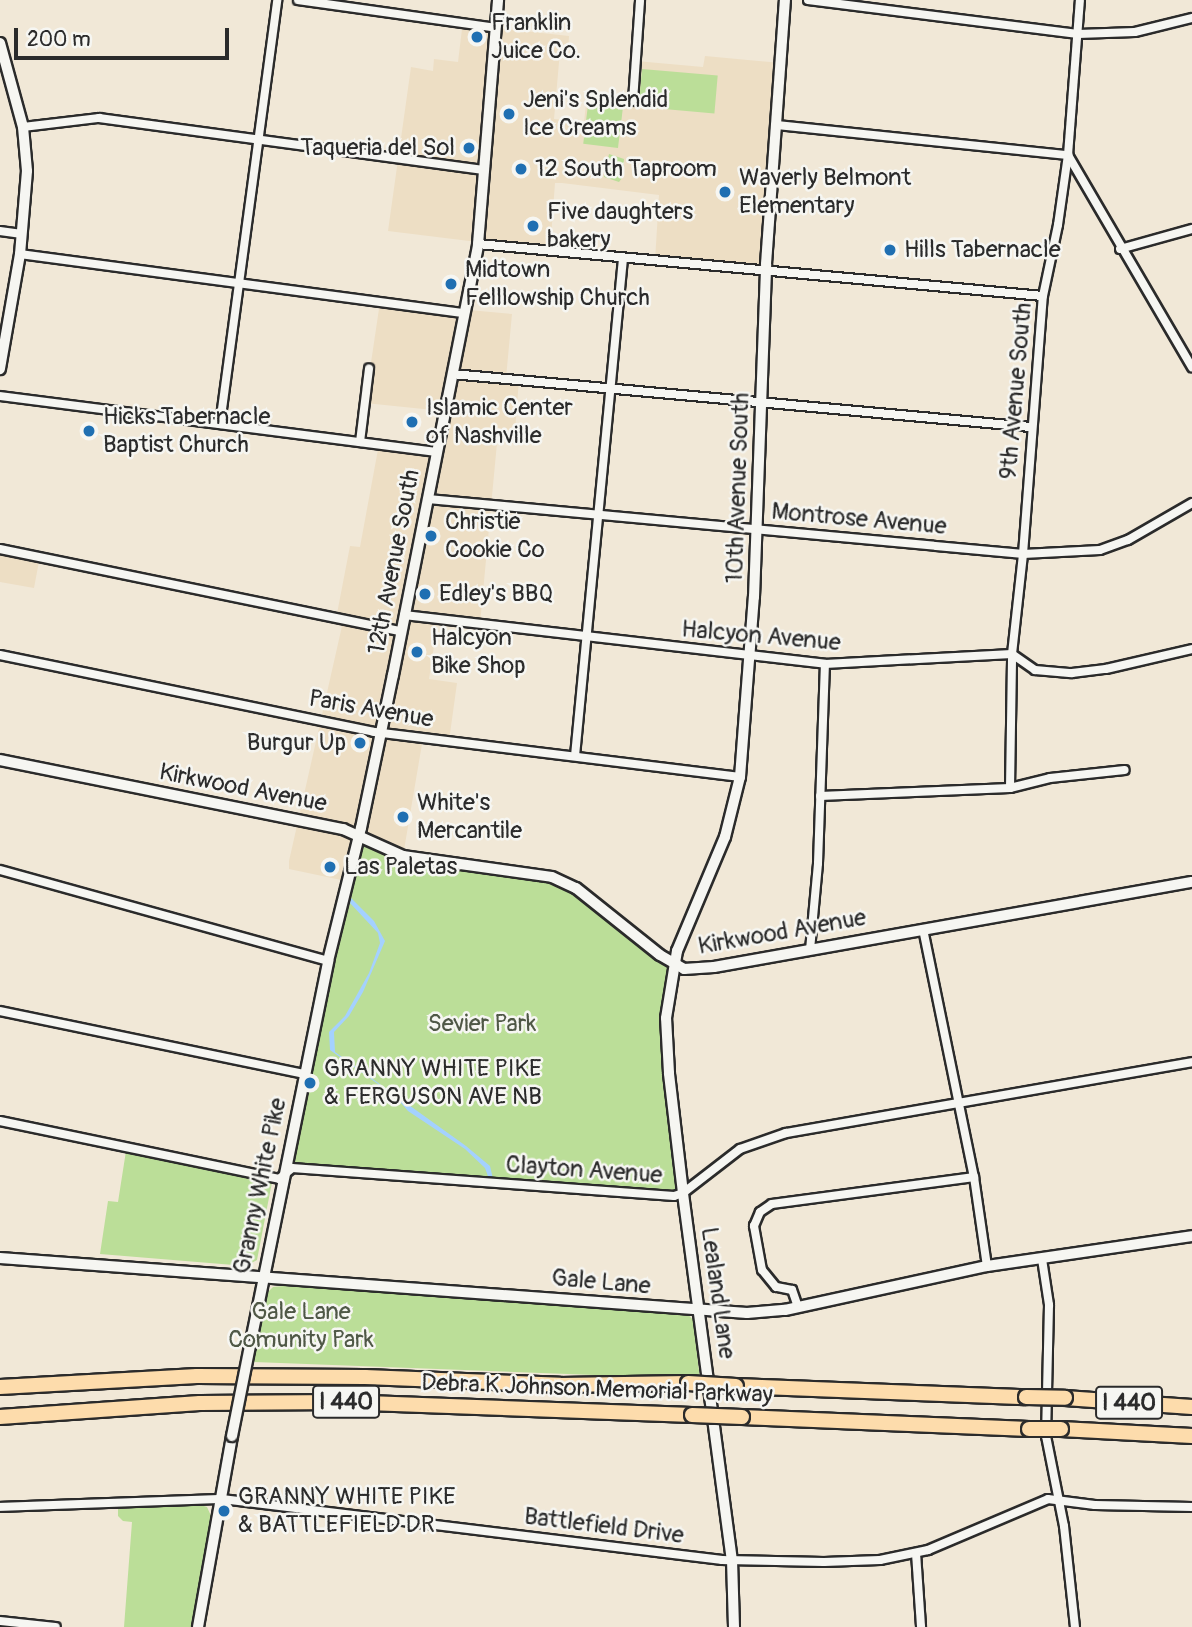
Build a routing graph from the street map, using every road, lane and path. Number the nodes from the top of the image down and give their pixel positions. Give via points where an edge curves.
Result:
1 (277, 0) edge
2 (298, 0) edge
3 (498, 0) edge
4 (640, 0) edge
5 (785, 0) edge
6 (808, 0) edge
7 (1080, 0) edge
8 (1192, 18) edge
9 (496, 28) junction
10 (1078, 34) junction
11 (0, 43) edge
12 (633, 101) dead end
13 (776, 125) junction
14 (23, 127) junction
15 (258, 141) junction
16 (1068, 155) junction
17 (482, 170) junction
18 (1192, 229) edge
19 (0, 231) edge
20 (22, 234) junction
21 (478, 244) junction
22 (1121, 248) junction
23 (20, 254) junction
24 (622, 258) junction
25 (767, 270) junction
26 (240, 283) junction
27 (1042, 296) junction
28 (464, 313) junction
29 (1192, 367) edge
30 (0, 369) edge
31 (369, 369) dead end
32 (452, 374) junction
33 (611, 387) junction
34 (0, 396) edge
35 (762, 401) junction
36 (220, 424) junction
37 (1031, 427) junction
38 (360, 442) junction
39 (436, 452) junction
40 (428, 499) junction
41 (1192, 503) edge
42 (598, 516) junction
43 (757, 529) junction
44 (0, 549) edge
45 (1023, 554) junction
46 (404, 615) junction
47 (401, 631) junction
48 (587, 637) junction
49 (1192, 649) edge
50 (1012, 654) junction
51 (0, 655) edge
52 (749, 656) junction
53 (825, 664) junction
54 (381, 733) junction
55 (575, 756) junction
56 (0, 760) edge
57 (1125, 770) dead end
58 (740, 777) junction
59 (1010, 788) junction
60 (820, 796) junction
61 (359, 835) junction
62 (0, 870) edge
63 (1192, 882) edge
64 (923, 929) junction
65 (810, 950) junction
66 (328, 961) junction
67 (674, 966) junction
68 (0, 1011) edge
69 (1192, 1062) edge
70 (305, 1074) junction
71 (958, 1104) junction
72 (0, 1121) edge
73 (286, 1173) junction
74 (974, 1177) junction
75 (683, 1193) junction
76 (1192, 1236) edge
77 (0, 1258) edge
78 (1042, 1259) junction
79 (987, 1266) junction
80 (263, 1278) junction
81 (798, 1307) junction
82 (699, 1311) junction
83 (0, 1387) edge
84 (1192, 1407) edge
85 (0, 1417) edge
86 (1192, 1439) edge
87 (1060, 1498) junction
88 (222, 1499) junction
89 (0, 1507) edge
90 (1192, 1507) edge
91 (916, 1553) junction
92 (732, 1561) junction
93 (0, 1621) edge
94 (56, 1627) edge
95 (198, 1627) edge
96 (734, 1627) edge
97 (921, 1627) edge
98 (1074, 1627) edge

1 - 15 street
2 - 9 street
3 - 9 street, 12th Avenue South
4 - 12 street
5 - 13 street, 10th Avenue South
6 - 10 street
7 - 10 street, 9th Avenue South
8 - 10 street via 1135,32
9 - 17 street, 12th Avenue South
10 - 16 street, 9th Avenue South
11 - 14 street
13 - 16 street
13 - 25 street, 10th Avenue South
14 - 15 street via 99,118
14 - 20 street via 27,171
15 - 17 street
15 - 26 street
16 - 22 street
16 - 27 street, 9th Avenue South
17 - 21 street, 12th Avenue South
18 - 22 street
19 - 20 street
20 - 23 street
21 - 24 street
21 - 28 street, 12th Avenue South
22 - 29 street
23 - 26 street
23 - 30 street
24 - 25 street
24 - 33 street
25 - 27 street
25 - 35 street, 10th Avenue South
26 - 28 street
26 - 36 street
27 - 37 street, 9th Avenue South
28 - 32 street, 12th Avenue South
31 - 38 street
32 - 33 street
32 - 39 street, 12th Avenue South
33 - 35 street
33 - 42 street
34 - 36 street
35 - 37 street
35 - 43 street, 10th Avenue South
36 - 38 street
37 - 45 street, 9th Avenue South
38 - 39 street
39 - 40 street, 12th Avenue South
40 - 42 street, Montrose Avenue
40 - 46 street, 12th Avenue South
41 - 45 street, Montrose Avenue via 1128,540 1100,550
42 - 43 street, Montrose Avenue
42 - 48 street
43 - 45 street, Montrose Avenue
43 - 52 street, 10th Avenue South
44 - 47 street
45 - 50 street, 9th Avenue South
46 - 47 street, 12th Avenue South
46 - 48 street, Halcyon Avenue
47 - 54 street, 12th Avenue South
48 - 52 street, Halcyon Avenue
48 - 55 street
49 - 50 street via 1072,673 1035,670
50 - 53 street, Halcyon Avenue
50 - 59 street, 9th Avenue South
51 - 54 street, Paris Avenue
52 - 53 street, Halcyon Avenue
52 - 58 street, 10th Avenue South
53 - 60 street
54 - 55 street, Paris Avenue
54 - 61 street, 12th Avenue South
55 - 58 street, Paris Avenue
56 - 61 street, Kirkwood Avenue
57 - 59 street via 1050,778
58 - 67 street, 10th Avenue South via 725,836
59 - 60 street
60 - 65 street
61 - 66 street, 12th Avenue South
61 - 67 street, Kirkwood Avenue via 403,856 552,877 588,897
62 - 66 street
63 - 64 street, Kirkwood Avenue
64 - 65 street, Kirkwood Avenue
64 - 71 street
65 - 67 street, Kirkwood Avenue via 694,970
66 - 70 street, Granny White Pike
67 - 75 street, Lealand Lane via 666,1034
68 - 70 street
69 - 71 street, Clayton Avenue
70 - 73 street, Granny White Pike
71 - 74 street
71 - 75 street, Clayton Avenue via 750,1143
72 - 73 street, Clayton Avenue via 279,1179
73 - 75 street, Clayton Avenue via 292,1168 674,1196
73 - 80 street, Granny White Pike
74 - 79 street
74 - 81 street via 772,1204 754,1219 760,1262 765,1277 776,1287 792,1290
75 - 82 street, Lealand Lane
76 - 78 street, Gale Lane
77 - 80 street, Gale Lane
78 - 79 street, Gale Lane
78 - 87 street via 1049,1305 1046,1436
79 - 81 street, Gale Lane
80 - 82 street, Gale Lane
80 - 88 street, Granny White Pike, bridge
81 - 82 street, Gale Lane via 747,1313
82 - 92 street, Lealand Lane
83 - 84 highway, Debra K Johnson Memorial Parkway / I 440, bridge via 197,1376 365,1377 560,1385 688,1383
85 - 86 highway, Debra K Johnson Memorial Parkway / I 440, bridge via 200,1403 340,1402 1061,1429
87 - 90 street, Battlefield Drive via 1095,1505
87 - 91 street, Battlefield Drive via 1035,1502 965,1536
87 - 98 street
88 - 89 street, Battlefield Drive
88 - 92 street, Battlefield Drive
88 - 95 street, Granny White Pike
91 - 92 street, Battlefield Drive via 855,1562
91 - 97 street
92 - 96 street, Lealand Lane
93 - 94 street

